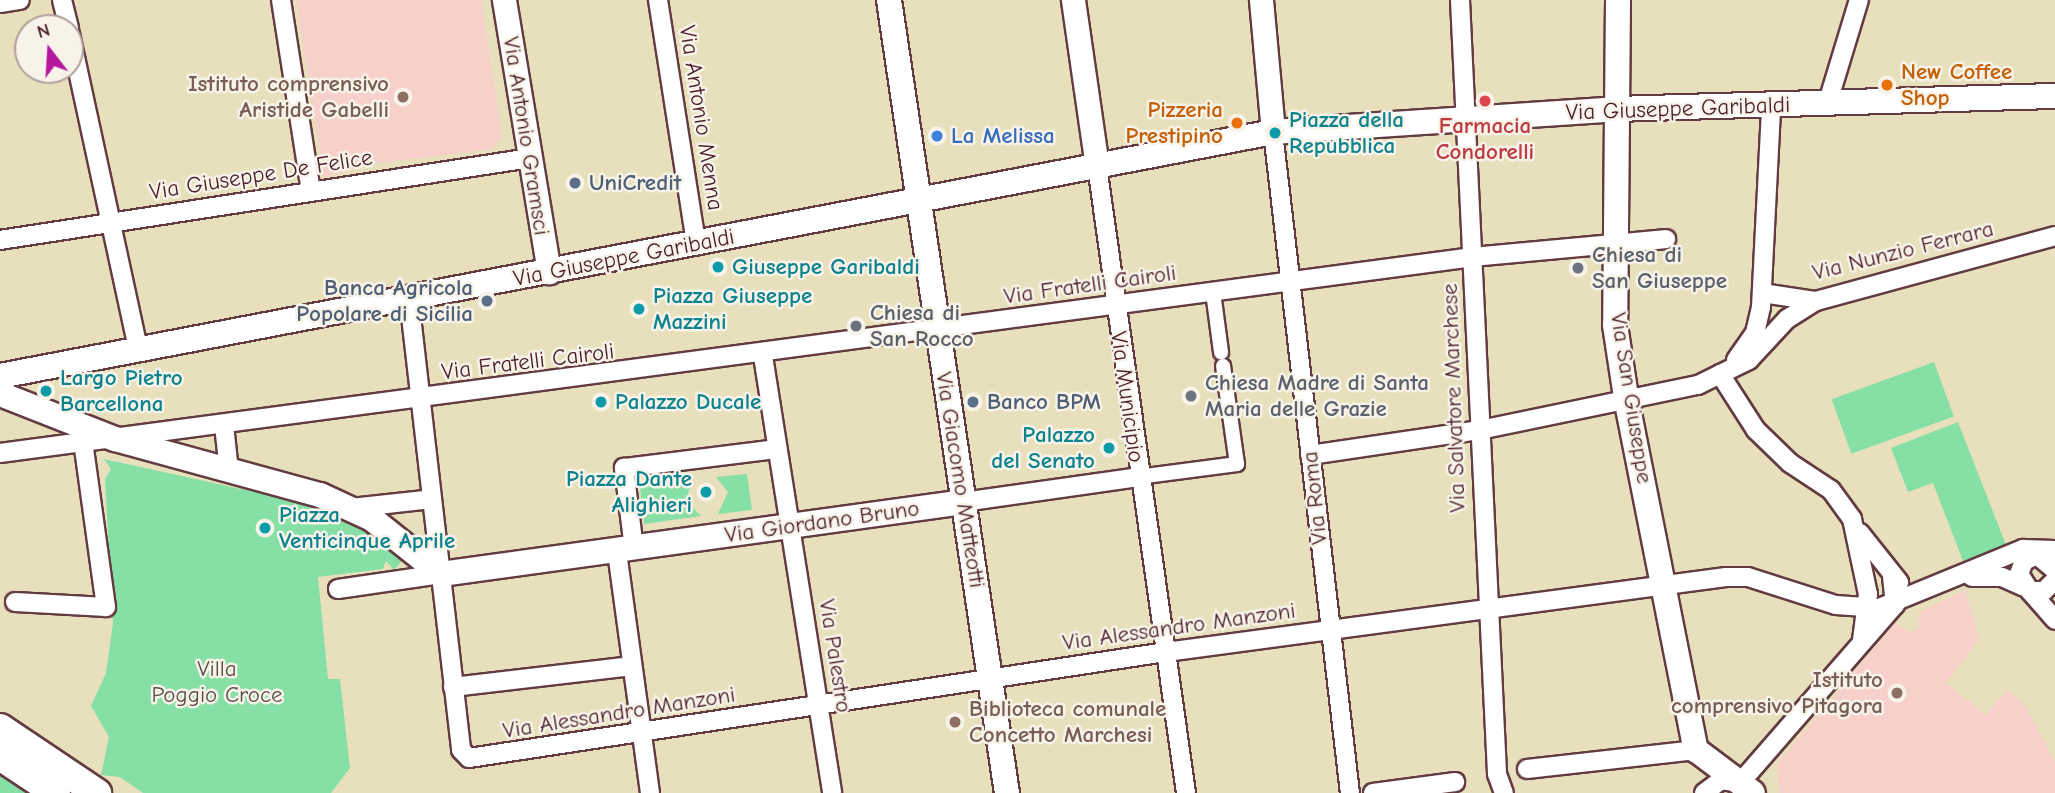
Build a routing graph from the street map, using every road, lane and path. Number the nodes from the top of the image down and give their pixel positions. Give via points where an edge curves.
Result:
1 (20, 0) edge
2 (281, 0) edge
3 (504, 0) edge
4 (658, 0) edge
5 (889, 0) edge
6 (1073, 0) edge
7 (1261, 0) edge
8 (1460, 0) edge
9 (1618, 0) edge
10 (1859, 0) edge
11 (0, 3) edge
12 (81, 84) edge
13 (2055, 96) edge
14 (1827, 105) junction
15 (1771, 108) junction
16 (1615, 109) junction
17 (1467, 119) junction
18 (1273, 132) junction
19 (530, 158) junction
20 (1097, 166) junction
21 (311, 192) junction
22 (919, 200) junction
23 (111, 223) junction
24 (2055, 236) edge
25 (1665, 239) dead end
26 (0, 240) edge
27 (1615, 243) junction
28 (696, 244) junction
29 (1473, 257) junction
30 (549, 272) junction
31 (1288, 282) junction
32 (1213, 292) junction
33 (1762, 293) junction
34 (409, 299) junction
35 (1816, 301) junction
36 (1115, 305) junction
37 (938, 332) junction
38 (139, 352) junction
39 (763, 356) junction
40 (34, 370) junction
41 (1720, 374) junction
42 (0, 376) edge
43 (0, 394) edge
44 (24, 400) junction
45 (421, 401) junction
46 (1628, 403) junction
47 (231, 425) junction
48 (1480, 430) junction
49 (76, 432) junction
50 (115, 439) junction
51 (776, 441) junction
52 (0, 453) edge
53 (1310, 455) junction
54 (229, 471) junction
55 (1138, 477) junction
56 (431, 494) junction
57 (963, 502) junction
58 (351, 508) junction
59 (1852, 519) junction
60 (789, 527) junction
61 (625, 551) junction
62 (2041, 555) edge
63 (1892, 576) junction
64 (444, 579) junction
65 (1958, 580) junction
66 (1665, 584) junction
67 (2045, 585) edge
68 (338, 589) dead end
69 (1931, 592) junction
70 (15, 602) dead end
71 (1895, 605) junction
72 (1866, 608) junction
73 (1488, 610) junction
74 (2055, 620) edge
75 (1330, 631) junction
76 (1862, 640) junction
77 (1166, 652) junction
78 (632, 666) junction
79 (991, 678) junction
80 (453, 687) junction
81 (818, 705) junction
82 (0, 728) edge
83 (642, 737) junction
84 (1696, 750) junction
85 (0, 756) edge
86 (1527, 769) dead end
87 (1454, 782) dead end
88 (1746, 788) edge
89 (1704, 792) edge
90 (56, 793) edge
91 (97, 793) edge
92 (650, 793) edge
93 (832, 793) edge
94 (1007, 793) edge
95 (1186, 793) edge
96 (1350, 793) edge
97 (1373, 793) edge
98 (1504, 793) edge

1 - 11 street
2 - 21 street
3 - 19 street, Via Antonio Gramsci
4 - 28 street, Via Antonio Menna
5 - 22 main road, Via Giacomo Matteotti
6 - 20 street, Via Municipio
7 - 18 street
8 - 17 street, Via Salvatore Marchese
9 - 16 main road, Via San Giuseppe
10 - 14 street
12 - 23 street
13 - 14 main road, Via Giuseppe Garibaldi
14 - 15 main road, Via Giuseppe Garibaldi
15 - 16 main road, Via Giuseppe Garibaldi
15 - 33 street
16 - 17 main road, Via Giuseppe Garibaldi
16 - 27 main road, Via San Giuseppe
17 - 18 main road, Via Giuseppe Garibaldi
17 - 29 street, Via Salvatore Marchese
18 - 20 main road, Via Giuseppe Garibaldi
18 - 31 street, Via Roma
19 - 21 street, Via Giuseppe De Felice
19 - 30 street, Via Antonio Gramsci
20 - 22 main road, Via Giuseppe Garibaldi
20 - 36 street, Via Municipio
21 - 23 street, Via Giuseppe De Felice
22 - 28 main road, Via Giuseppe Garibaldi
22 - 37 main road, Via Giacomo Matteotti
23 - 26 street, Via Giuseppe De Felice
23 - 38 street
24 - 35 street, Via Nunzio Ferrara
25 - 27 street, Via Fratelli Cairoli
27 - 29 street, Via Fratelli Cairoli
27 - 46 main road, Via San Giuseppe via 1615,325
28 - 30 main road, Via Giuseppe Garibaldi
29 - 31 street, Via Fratelli Cairoli
29 - 48 street, Via Salvatore Marchese
30 - 34 main road, Via Giuseppe Garibaldi
31 - 32 street, Via Fratelli Cairoli
31 - 53 street, Via Roma
32 - 36 street, Via Fratelli Cairoli
32 - 55 street, Via Giordano Bruno via 1237,464
33 - 35 street, Via Nunzio Ferrara
33 - 41 street via 1755,333
34 - 38 main road, Via Giuseppe Garibaldi
34 - 45 street
35 - 41 street via 1787,319 1749,360
36 - 37 street, Via Fratelli Cairoli
36 - 55 street, Via Municipio
37 - 39 street, Via Fratelli Cairoli
37 - 57 main road, Via Giacomo Matteotti
38 - 40 main road, Via Giuseppe Garibaldi
39 - 45 street, Via Fratelli Cairoli
39 - 51 street
40 - 42 main road, Via Giuseppe Garibaldi
40 - 44 main road via 24,379
41 - 46 street
41 - 59 street via 1756,430 1804,475 1831,491
43 - 44 main road
44 - 49 main road
45 - 47 street, Via Fratelli Cairoli
45 - 56 street
46 - 48 street
46 - 66 main road, Via San Giuseppe
47 - 50 street, Via Fratelli Cairoli
47 - 54 street
48 - 53 street
48 - 73 street, Via Salvatore Marchese
49 - 50 main road
49 - 52 street
49 - 70 street via 106,607
50 - 54 main road
51 - 60 street, Via Palestro
51 - 61 street via 624,468
53 - 75 street, Via Roma
54 - 58 main road
55 - 57 street, Via Giordano Bruno
55 - 77 street, Via Municipio
56 - 58 street
56 - 64 street
57 - 60 main road, Via Giordano Bruno
57 - 79 main road, Via Giacomo Matteotti
58 - 64 main road
59 - 63 street
59 - 72 street
60 - 61 main road, Via Giordano Bruno
60 - 81 street, Via Palestro
61 - 64 main road, Via Giordano Bruno
61 - 78 street
62 - 65 street
62 - 67 street via 2019,574
63 - 69 street via 1905,587
63 - 71 street
64 - 68 street
64 - 80 street
65 - 67 street via 1987,574
65 - 69 street
66 - 72 street, Via Alessandro Manzoni via 1748,577
66 - 73 street, Via Alessandro Manzoni
66 - 84 main road, Via San Giuseppe
67 - 74 street
69 - 71 street
71 - 72 street, Via Alessandro Manzoni
71 - 76 street
72 - 76 street
73 - 75 street, Via Alessandro Manzoni
73 - 98 street, Via Salvatore Marchese via 1497,774
75 - 77 street, Via Alessandro Manzoni
75 - 96 street, Via Roma
76 - 88 street
77 - 79 street, Via Alessandro Manzoni
77 - 95 street, Via Municipio
78 - 80 street
78 - 83 street
79 - 81 street, Via Alessandro Manzoni
79 - 94 main road, Via Giacomo Matteotti
80 - 83 street, Via Alessandro Manzoni via 461,750 469,758
81 - 83 street, Via Alessandro Manzoni
81 - 93 street, Via Palestro
82 - 91 main road
83 - 92 street
84 - 86 street
84 - 88 main road
85 - 90 main road
87 - 97 street
88 - 89 street via 1721,780

